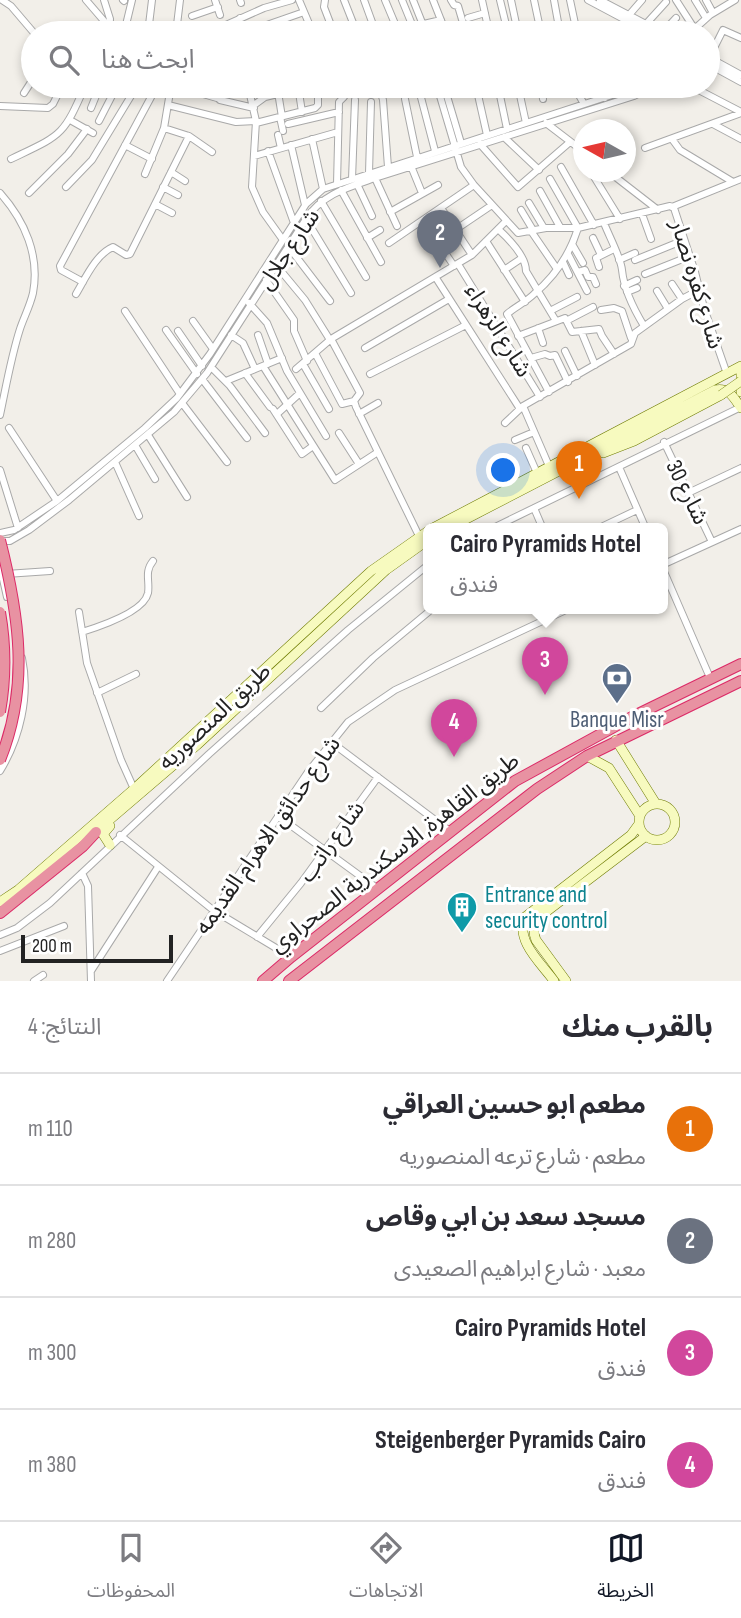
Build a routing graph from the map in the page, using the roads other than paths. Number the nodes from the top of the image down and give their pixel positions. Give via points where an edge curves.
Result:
1 (86, 0) edge
2 (104, 0) edge
3 (132, 0) edge
4 (152, 0) edge
5 (180, 0) edge
6 (264, 0) edge
7 (292, 0) edge
8 (299, 0) edge
9 (325, 0) edge
10 (344, 0) edge
11 (364, 0) edge
12 (386, 0) edge
13 (402, 0) edge
14 (413, 0) edge
15 (433, 0) edge
16 (461, 0) edge
17 (482, 0) edge
18 (500, 0) edge
19 (511, 0) edge
20 (534, 0) edge
21 (554, 0) edge
22 (570, 0) edge
23 (588, 0) edge
24 (600, 0) edge
25 (619, 0) edge
26 (642, 0) edge
27 (676, 0) edge
28 (695, 0) edge
29 (706, 0) edge
30 (736, 0) edge
31 (2, 1) edge
32 (452, 2) edge
33 (666, 2) dead end
34 (216, 4) edge
35 (613, 7) junction
36 (741, 7) edge
37 (267, 8) junction
38 (304, 12) junction
39 (713, 12) junction
40 (485, 13) junction
41 (220, 15) dead end
42 (629, 15) junction
43 (192, 16) dead end
44 (240, 18) junction
45 (468, 18) dead end
46 (676, 18) dead end
47 (706, 18) junction
48 (442, 20) joint
49 (24, 21) edge
50 (102, 21) edge
51 (108, 21) edge
52 (127, 21) edge
53 (149, 21) edge
54 (177, 21) edge
55 (236, 21) edge
56 (241, 21) edge
57 (278, 21) edge
58 (308, 21) edge
59 (329, 21) edge
60 (352, 21) edge
61 (372, 21) edge
62 (394, 21) edge
63 (411, 21) edge
64 (421, 21) edge
65 (438, 21) edge
66 (462, 21) edge
67 (486, 21) edge
68 (505, 21) edge
69 (516, 21) edge
70 (538, 21) edge
71 (558, 21) edge
72 (574, 21) edge
73 (626, 21) edge
74 (634, 21) edge
75 (648, 21) edge
76 (673, 21) edge
77 (687, 21) edge
78 (703, 21) edge
79 (720, 36) edge
80 (741, 38) edge
81 (720, 65) edge
82 (720, 68) edge
83 (741, 75) edge
84 (741, 82) edge
85 (56, 98) edge
86 (80, 98) edge
87 (95, 98) edge
88 (111, 98) edge
89 (130, 98) edge
90 (150, 98) edge
91 (170, 98) edge
92 (215, 98) edge
93 (252, 98) edge
94 (264, 98) edge
95 (279, 98) edge
96 (300, 98) edge
97 (318, 98) edge
98 (341, 98) edge
99 (382, 98) edge
100 (421, 98) edge
101 (439, 98) edge
102 (448, 98) edge
103 (478, 98) edge
104 (501, 98) edge
105 (521, 98) edge
106 (581, 98) edge
107 (605, 98) edge
108 (628, 98) edge
109 (714, 98) edge
110 (405, 99) dead end
111 (355, 100) dead end
112 (371, 102) dead end
113 (584, 104) junction
114 (168, 105) junction
115 (0, 106) edge
116 (254, 107) junction
117 (91, 108) dead end
118 (302, 112) junction
119 (339, 112) junction
120 (741, 112) edge
121 (281, 117) junction
122 (540, 118) junction
123 (70, 120) junction
124 (99, 121) dead end
125 (256, 122) junction
126 (526, 123) junction
127 (288, 124) dead end
128 (548, 124) junction
129 (713, 124) junction
130 (164, 128) junction
131 (507, 129) junction
132 (338, 132) junction
133 (486, 135) junction
134 (189, 136) junction
135 (504, 137) junction
136 (312, 139) junction
137 (672, 139) junction
138 (741, 139) edge
139 (461, 143) junction
140 (480, 144) junction
141 (573, 144) joint
142 (125, 145) junction
143 (291, 145) junction
144 (281, 148) junction
145 (454, 148) junction
146 (645, 148) dead end
147 (268, 151) junction
148 (435, 151) junction
149 (212, 152) dead end
150 (254, 156) junction
151 (417, 157) junction
152 (11, 159) dead end
153 (152, 159) junction
154 (411, 166) junction
155 (388, 167) junction
156 (561, 167) dead end
157 (539, 170) junction
158 (171, 172) junction
159 (145, 174) dead end
160 (372, 176) junction
161 (550, 179) dead end
162 (741, 179) edge
163 (185, 181) dead end
164 (355, 182) junction
165 (597, 182) edge
166 (622, 182) edge
167 (733, 182) junction
168 (438, 185) dead end
169 (474, 185) junction
170 (66, 187) dead end
171 (163, 187) junction
172 (339, 187) junction
173 (323, 189) junction
174 (540, 191) dead end
175 (0, 193) edge
176 (29, 193) dead end
177 (422, 194) junction
178 (178, 195) dead end
179 (321, 201) junction
180 (529, 203) dead end
181 (155, 204) junction
182 (305, 205) junction
183 (492, 205) junction
184 (673, 207) junction
185 (441, 208) junction
186 (521, 210) dead end
187 (658, 210) junction
188 (390, 212) junction
189 (173, 213) dead end
190 (642, 214) junction
191 (372, 216) dead end
192 (306, 219) junction
193 (620, 219) junction
194 (506, 221) junction
195 (294, 222) junction
196 (604, 223) junction
197 (594, 225) junction
198 (397, 226) dead end
199 (560, 227) junction
200 (544, 228) junction
201 (498, 229) junction
202 (578, 229) junction
203 (380, 230) dead end
204 (455, 230) junction
205 (532, 230) junction
206 (367, 238) junction
207 (435, 238) dead end
208 (651, 239) dead end
209 (283, 240) junction
210 (684, 240) junction
211 (486, 241) junction
212 (572, 244) junction
213 (288, 246) junction
214 (588, 247) dead end
215 (373, 249) junction
216 (614, 249) junction
217 (568, 254) junction
218 (603, 254) junction
219 (472, 255) junction
220 (690, 256) junction
221 (522, 258) junction
222 (619, 260) junction
223 (380, 262) dead end
224 (563, 262) junction
225 (583, 263) dead end
226 (610, 263) dead end
227 (276, 264) junction
228 (456, 265) junction
229 (598, 267) dead end
230 (557, 269) junction
231 (504, 270) junction
232 (578, 272) junction
233 (645, 274) dead end
234 (569, 275) dead end
235 (366, 277) dead end
236 (436, 278) junction
237 (266, 281) junction
238 (82, 282) junction
239 (596, 284) dead end
240 (637, 284) dead end
241 (672, 284) dead end
242 (626, 289) junction
243 (539, 290) junction
244 (699, 290) junction
245 (587, 291) dead end
246 (657, 291) dead end
247 (76, 293) dead end
248 (351, 293) dead end
249 (577, 297) dead end
250 (450, 299) junction
251 (682, 299) junction
252 (244, 300) junction
253 (330, 301) dead end
254 (525, 302) junction
255 (251, 304) junction
256 (642, 306) dead end
257 (668, 309) junction
258 (635, 310) junction
259 (125, 311) dead end
260 (550, 311) junction
261 (568, 320) junction
262 (193, 321) dead end
263 (556, 321) junction
264 (466, 325) junction
265 (643, 326) junction
266 (538, 328) junction
267 (166, 330) dead end
268 (178, 331) dead end
269 (581, 331) junction
270 (231, 335) junction
271 (258, 335) dead end
272 (518, 336) junction
273 (631, 338) junction
274 (331, 339) junction
275 (544, 343) dead end
276 (365, 348) dead end
277 (213, 349) junction
278 (565, 351) dead end
279 (315, 353) junction
280 (614, 354) junction
281 (282, 358) junction
282 (531, 359) junction
283 (305, 363) junction
284 (266, 365) junction
285 (595, 365) junction
286 (202, 366) junction
287 (741, 366) edge
288 (211, 367) junction
289 (255, 369) junction
290 (296, 369) dead end
291 (245, 373) junction
292 (370, 374) dead end
293 (727, 374) junction
294 (199, 376) junction
295 (577, 376) junction
296 (226, 381) junction
297 (741, 381) edge
298 (568, 382) junction
299 (550, 392) junction
300 (741, 392) edge
301 (300, 393) junction
302 (180, 394) junction
303 (540, 397) junction
304 (354, 401) junction
305 (182, 403) junction
306 (288, 403) junction
307 (378, 403) dead end
308 (521, 407) junction
309 (741, 407) edge
310 (329, 409) dead end
311 (273, 410) junction
312 (359, 414) junction
313 (0, 415) edge
314 (161, 419) junction
315 (505, 423) dead end
316 (9, 428) dead end
317 (534, 432) junction
318 (265, 433) dead end
319 (339, 433) dead end
320 (148, 435) junction
321 (326, 436) dead end
322 (247, 438) dead end
323 (515, 440) dead end
324 (664, 442) junction
325 (135, 446) junction
326 (313, 446) junction
327 (526, 448) dead end
328 (378, 452) junction
329 (584, 457) junction
330 (115, 462) junction
331 (227, 462) dead end
332 (359, 464) junction
333 (549, 466) junction
334 (619, 467) junction
335 (741, 468) edge
336 (0, 470) edge
337 (537, 473) junction
338 (91, 477) junction
339 (155, 480) dead end
340 (688, 493) junction
341 (187, 497) dead end
342 (57, 501) junction
343 (534, 508) junction
344 (637, 509) junction
345 (139, 516) dead end
346 (446, 523) edge
347 (458, 523) edge
348 (503, 523) edge
349 (540, 523) edge
350 (609, 523) edge
351 (643, 523) edge
352 (19, 528) junction
353 (741, 528) edge
354 (423, 529) edge
355 (423, 537) edge
356 (2, 538) edge
357 (712, 542) junction
358 (153, 561) dead end
359 (668, 563) edge
360 (0, 566) edge
361 (423, 569) edge
362 (50, 571) dead end
363 (1, 575) edge
364 (668, 580) edge
365 (0, 612) edge
366 (79, 612) dead end
367 (426, 614) edge
368 (557, 614) edge
369 (82, 632) junction
370 (16, 635) junction
371 (0, 638) edge
372 (283, 658) junction
373 (741, 664) edge
374 (136, 674) dead end
375 (711, 680) junction
376 (741, 681) edge
377 (97, 693) junction
378 (321, 708) dead end
379 (0, 712) edge
380 (616, 740) junction
381 (331, 742) junction
382 (587, 756) junction
383 (0, 760) edge
384 (0, 771) edge
385 (378, 777) junction
386 (134, 789) junction
387 (131, 802) junction
388 (656, 804) junction
389 (278, 816) junction
390 (640, 820) junction
391 (96, 832) junction
392 (452, 832) junction
393 (120, 835) junction
394 (646, 836) junction
395 (110, 845) junction
396 (325, 849) junction
397 (158, 867) junction
398 (82, 873) junction
399 (379, 889) junction
400 (0, 904) edge
401 (213, 911) junction
402 (0, 913) edge
403 (64, 926) dead end
404 (2, 935) edge
405 (257, 937) junction
406 (11, 948) junction
407 (0, 951) edge
408 (290, 957) junction
409 (91, 971) junction
410 (43, 975) dead end
411 (34, 981) edge
412 (91, 981) edge
413 (167, 981) edge
414 (263, 981) edge
415 (289, 981) edge
416 (554, 981) edge
417 (566, 981) edge

1 - 50 street
2 - 51 street
3 - 52 street
4 - 53 street
5 - 54 street
6 - 37 street
7 - 37 street
8 - 38 street
9 - 59 street
10 - 60 street
11 - 61 street
12 - 62 street
13 - 63 street
14 - 64 street
15 - 48 street
16 - 32 street
17 - 40 street
18 - 68 street
19 - 69 street
20 - 70 street
21 - 71 street
22 - 72 street
23 - 73 street
24 - 35 street
25 - 35 street
26 - 42 street
27 - 77 street
28 - 47 street
29 - 39 street
30 - 36 street
30 - 39 street
31 - 49 street
32 - 66 street
33 - 75 street
34 - 41 street
34 - 43 street
35 - 42 street
37 - 44 street
38 - 57 street
38 - 58 street
39 - 47 street
40 - 45 street
40 - 67 street
42 - 74 street
44 - 55 street
44 - 56 street
46 - 76 street
47 - 78 street
48 - 65 street
79 - 80 street via 723,30
81 - 83 street
82 - 84 street
85 - 115 street via 48,108
86 - 123 street
87 - 117 street
88 - 124 street
89 - 170 street via 92,160
90 - 142 street
91 - 114 street
92 - 116 street
93 - 116 street
94 - 116 street
95 - 121 street
96 - 118 street
97 - 118 street via 315,108
98 - 119 street
99 - 155 street
100 - 148 street
101 - 145 street
102 - 139 street
103 - 133 street
104 - 131 street
105 - 126 street
106 - 113 street
107 - 113 street, شارع جلال
108 - 128 street, شارع جلال
109 - 120 street
110 - 151 street
111 - 164 street
112 - 160 street
113 - 122 street, شارع جلال
114 - 125 street via 236,122
114 - 130 street
116 - 125 street
118 - 121 street
119 - 127 street
119 - 132 street
120 - 129 street
121 - 125 street
121 - 144 street
122 - 126 street, شارع جلال
122 - 128 street
123 - 152 street via 54,138
123 - 176 street via 90,131
125 - 150 street
126 - 131 street, شارع جلال
128 - 135 street, شارع جلال
128 - 141 street
129 - 137 street
129 - 138 street
130 - 134 street
130 - 153 street
131 - 133 street, شارع جلال
132 - 136 street
132 - 172 street
133 - 139 street, شارع جلال
134 - 149 street
134 - 158 street
135 - 140 street, شارع جلال
135 - 157 street
136 - 143 street
136 - 173 street
137 - 146 street
137 - 167 street via 680,150
139 - 145 street, شارع جلال
140 - 145 street, شارع جلال
140 - 157 street via 516,186
141 - 157 street
142 - 153 street
142 - 238 street via 89,204 60,266
143 - 144 street
143 - 182 street
144 - 147 street
145 - 148 street, شارع جلال
145 - 154 street, شارع جلال
145 - 169 street
147 - 150 street
147 - 195 street
148 - 151 street, شارع جلال
150 - 209 street via 252,187
151 - 155 street, شارع جلال
153 - 159 street
154 - 160 street, شارع جلال
154 - 177 street
155 - 160 street, شارع جلال
156 - 197 street
158 - 163 street
158 - 171 street
160 - 164 street, شارع جلال
160 - 188 street
161 - 202 street
162 - 167 street
164 - 172 street, شارع جلال
164 - 191 street
165 - 193 street
166 - 187 street
167 - 184 street
168 - 177 street
169 - 183 street
169 - 185 street
171 - 178 street
171 - 181 street
172 - 173 street, شارع جلال
172 - 179 street, شارع جلال
172 - 206 street
173 - 182 street, شارع جلال
174 - 199 street
175 - 313 street via 23,225 35,270
177 - 188 street
179 - 192 street, شارع جلال
179 - 235 street
180 - 200 street
181 - 189 street
181 - 238 street via 130,254 108,248
182 - 195 street, شارع جلال
183 - 194 street
183 - 204 street
184 - 187 street, شارع كفره نصار
184 - 210 street, شارع كفره نصار
185 - 204 street
185 - 215 street
186 - 205 street
187 - 190 street, شارع كفره نصار
188 - 198 street
190 - 193 street, شارع كفره نصار
190 - 208 street
192 - 213 street, شارع جلال
192 - 248 street
193 - 196 street, شارع كفره نصار
194 - 201 street
194 - 205 street via 518,233
195 - 209 street, شارع جلال
196 - 197 street, شارع كفره نصار
196 - 216 street
197 - 202 street, شارع كفره نصار
199 - 200 street
199 - 202 street
200 - 205 street
201 - 211 street
201 - 221 street
202 - 212 street
203 - 206 street
204 - 219 street
205 - 230 street
206 - 215 street
207 - 228 street, شارع الزهراء
209 - 252 street, شارع جلال
210 - 220 street, شارع كفره نصار
210 - 222 street
211 - 219 street
211 - 231 street
212 - 217 street
212 - 225 street
213 - 227 street, شارع جلال
213 - 253 street
214 - 218 street via 594,241
215 - 223 street
216 - 218 street
216 - 222 street
217 - 224 street
217 - 232 street
218 - 226 street
218 - 229 street via 596,258
219 - 228 street
220 - 233 street
220 - 244 street, شارع كفره نصار
221 - 231 street
221 - 243 street
222 - 242 street
224 - 230 street
224 - 234 street
227 - 237 street, شارع جلال
227 - 274 street
228 - 236 street
228 - 303 street, شارع الزهراء
230 - 243 street
231 - 254 street
232 - 239 street via 584,269
232 - 245 street
236 - 250 street
236 - 274 street
237 - 255 street, شارع جلال
237 - 283 street via 294,320
238 - 247 street
240 - 242 street
241 - 251 street
242 - 258 street
243 - 254 street
243 - 260 street
244 - 251 street
244 - 293 street, شارع كفره نصار
246 - 257 street
249 - 260 street
250 - 264 street
250 - 276 street
251 - 257 street
252 - 255 street
252 - 277 street, شارع جلال
254 - 272 street via 507,314
255 - 270 street, شارع جلال
255 - 281 street via 267,323
256 - 258 street
257 - 265 street
258 - 265 street
259 - 302 street
260 - 263 street
261 - 263 street
261 - 269 street via 570,330
261 - 273 street via 597,308 614,308 622,311
262 - 277 street
263 - 266 street
264 - 292 street
264 - 308 street
265 - 273 street
266 - 272 street
266 - 275 street
267 - 294 street
268 - 286 street
269 - 280 street via 599,328
269 - 285 street
270 - 288 street, شارع جلال
270 - 289 street via 243,343
271 - 284 street
272 - 282 street
273 - 280 street via 631,344
274 - 279 street
274 - 304 street via 360,393
277 - 286 street, شارع جلال
278 - 295 street
279 - 283 street
279 - 304 street via 342,404
280 - 285 street
281 - 284 street
281 - 301 street
282 - 298 street via 555,355
282 - 299 street
283 - 290 street
283 - 310 street
284 - 289 street
284 - 306 street
285 - 295 street
286 - 294 street, شارع جلال
287 - 293 main road, طريق المنصوريه
287 - 300 main road
288 - 294 street, شارع جلال
288 - 296 street
289 - 291 street
291 - 296 street
291 - 311 street
293 - 333 main road, طريق المنصوريه
294 - 302 street, شارع جلال
294 - 305 street, شارع جلال
294 - 322 street
295 - 298 street
296 - 318 street
297 - 329 main road, bridge via 634,441
298 - 299 street
299 - 303 street
301 - 306 street
301 - 321 street
302 - 314 street, شارع جلال
303 - 308 street
304 - 312 street
305 - 314 street, شارع جلال
305 - 331 street
306 - 311 street
306 - 326 street
307 - 312 street
308 - 315 street
308 - 317 street
309 - 324 street
309 - 329 main road via 729,393 715,390
311 - 326 street via 302,454
312 - 328 street
314 - 320 street, شارع جلال
314 - 338 street, شارع جلال
316 - 342 street
317 - 323 street
317 - 333 street
319 - 332 street
320 - 325 street, شارع جلال
320 - 341 street
324 - 334 street
324 - 340 street, شارع 30
325 - 330 street, شارع جلال
325 - 339 street
326 - 332 street via 335,480
327 - 337 street
328 - 332 street
328 - 354 street
329 - 347 main road
330 - 338 street, شارع جلال
330 - 345 street
333 - 337 main road, طريق المنصوريه
334 - 343 street
334 - 344 street
335 - 340 street
336 - 352 street
337 - 346 main road, طريق المنصوريه
338 - 342 street, شارع جلال
338 - 356 street, شارع جلال via 29,530 17,538
340 - 357 street, شارع 30
342 - 352 street, شارع جلال
343 - 348 street
343 - 349 street
344 - 350 street
344 - 351 street
352 - 356 street, شارع جلال
353 - 357 street
355 - 372 main road, طريق المنصوريه
356 - 383 highway, bridge via 20,669 14,717
357 - 359 street
358 - 369 street via 144,601 114,621
360 - 363 street
361 - 393 street via 348,630
362 - 363 street
363 - 370 street
364 - 375 street
365 - 379 highway, bridge via 5,651
366 - 369 street
367 - 378 street
368 - 381 street, شارع حدائق الاهرام القديمه via 395,690 348,722
369 - 377 street
370 - 371 street
370 - 384 street via 24,666 24,694 15,738
372 - 386 main road, طريق المنصوريه
372 - 387 main road, طريق المنصوريه via 197,745
373 - 375 highway, طريق القاهرة, الاسكندرية الصحراوي
374 - 377 street
375 - 392 highway, طريق القاهرة, الاسكندرية الصحراوي via 515,781
376 - 380 highway, طريق القاهرة, الاسكندرية الصحراوي
377 - 386 street
380 - 382 highway, طريق القاهرة, الاسكندرية الصحراوي
380 - 388 main road
381 - 385 street
381 - 389 street, شارع حدائق الاهرام القديمه
382 - 390 main road via 609,768
382 - 415 highway, طريق القاهرة, الاسكندرية الصحراوي via 512,808
385 - 392 street
385 - 396 street, شارع راتب
386 - 400 main road, طريق المنصوريه
387 - 391 main road, طريق المنصوريه
387 - 395 main road via 104,832
388 - 390 main road via 646,808
388 - 394 main road via 670,810 674,826 661,839
389 - 396 street
389 - 401 street, شارع حدائق الاهرام القديمه
390 - 394 main road
390 - 416 main road via 631,835 525,917 524,940
391 - 400 main road, طريق المنصوريه
391 - 402 highway
392 - 399 highway, طريق القاهرة, الاسكندرية الصحراوي
393 - 395 street
393 - 397 street
394 - 417 main road via 536,923 536,940
395 - 398 street
396 - 399 street
396 - 405 street, شارع راتب
397 - 401 street
397 - 409 street
398 - 404 street via 18,928
398 - 409 street via 88,886
399 - 408 highway, طريق القاهرة, الاسكندرية الصحراوي
401 - 405 street
401 - 413 street, شارع حدائق الاهرام القديمه
403 - 406 street
404 - 406 street
405 - 408 street
406 - 407 street
408 - 414 highway, طريق القاهرة, الاسكندرية الصحراوي
409 - 412 street
410 - 411 street

